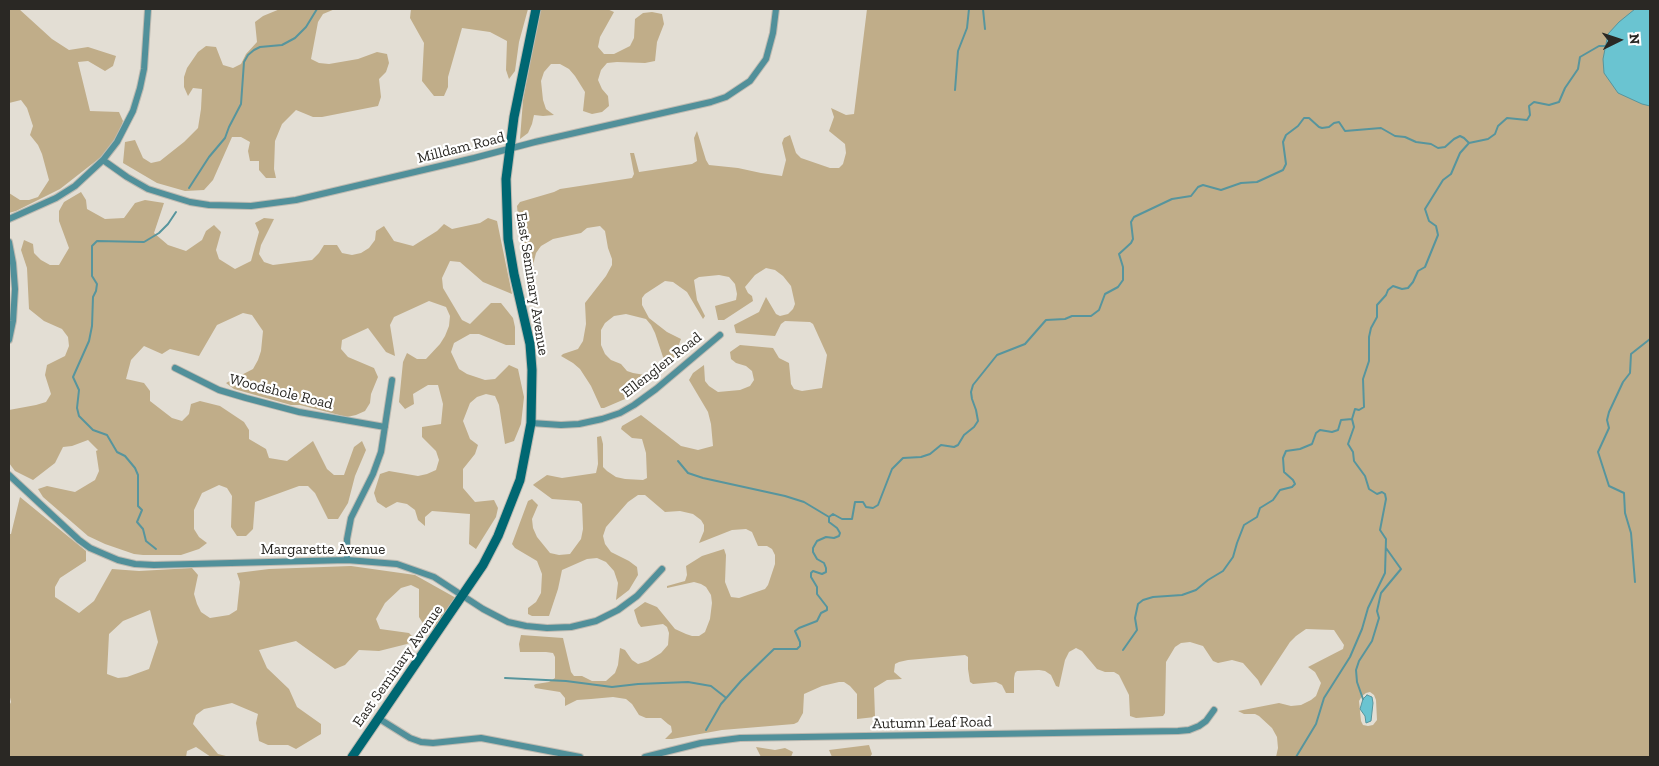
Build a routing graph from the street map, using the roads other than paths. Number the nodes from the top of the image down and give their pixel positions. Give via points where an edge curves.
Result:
1 (148, 9) edge
2 (536, 9) edge
3 (776, 9) edge
4 (509, 149) junction
5 (103, 160) junction
6 (9, 218) edge
7 (9, 242) edge
8 (720, 335) dead end
9 (9, 340) edge
10 (176, 368) dead end
11 (392, 380) dead end
12 (531, 423) junction
13 (384, 427) junction
14 (9, 476) edge
15 (347, 560) junction
16 (662, 570) dead end
17 (463, 597) junction
18 (1214, 710) dead end
19 (378, 718) junction
20 (352, 757) edge
21 (580, 757) edge
22 (645, 757) edge

1 - 5 street via 144,69 137,100 123,132
2 - 4 street, East Seminary Avenue
3 - 4 street, Milldam Road via 766,59 750,81 726,97
4 - 5 street, Milldam Road via 296,200 251,206 209,205 169,196 148,189
4 - 12 street, East Seminary Avenue via 506,179 508,239 530,344
5 - 6 street via 66,193
7 - 9 street via 15,289
8 - 12 street, Ellenglen Road via 656,389 620,413 579,424
10 - 13 street, Woodshole Road via 220,390 246,398 298,412
11 - 13 street
12 - 17 street, East Seminary Avenue via 520,480 510,509 483,565
13 - 15 street via 378,461 352,518
14 - 15 street, Margarette Avenue via 79,540 118,560 155,565
15 - 17 street, Margarette Avenue via 397,564 416,569 434,576
16 - 17 street, Margarette Avenue via 618,610 571,627 547,628 508,622
17 - 19 street, East Seminary Avenue
18 - 22 street, Autumn Leaf Road via 1199,726 1178,731 740,738 701,743
19 - 20 street, East Seminary Avenue
19 - 21 street via 422,742 481,738

